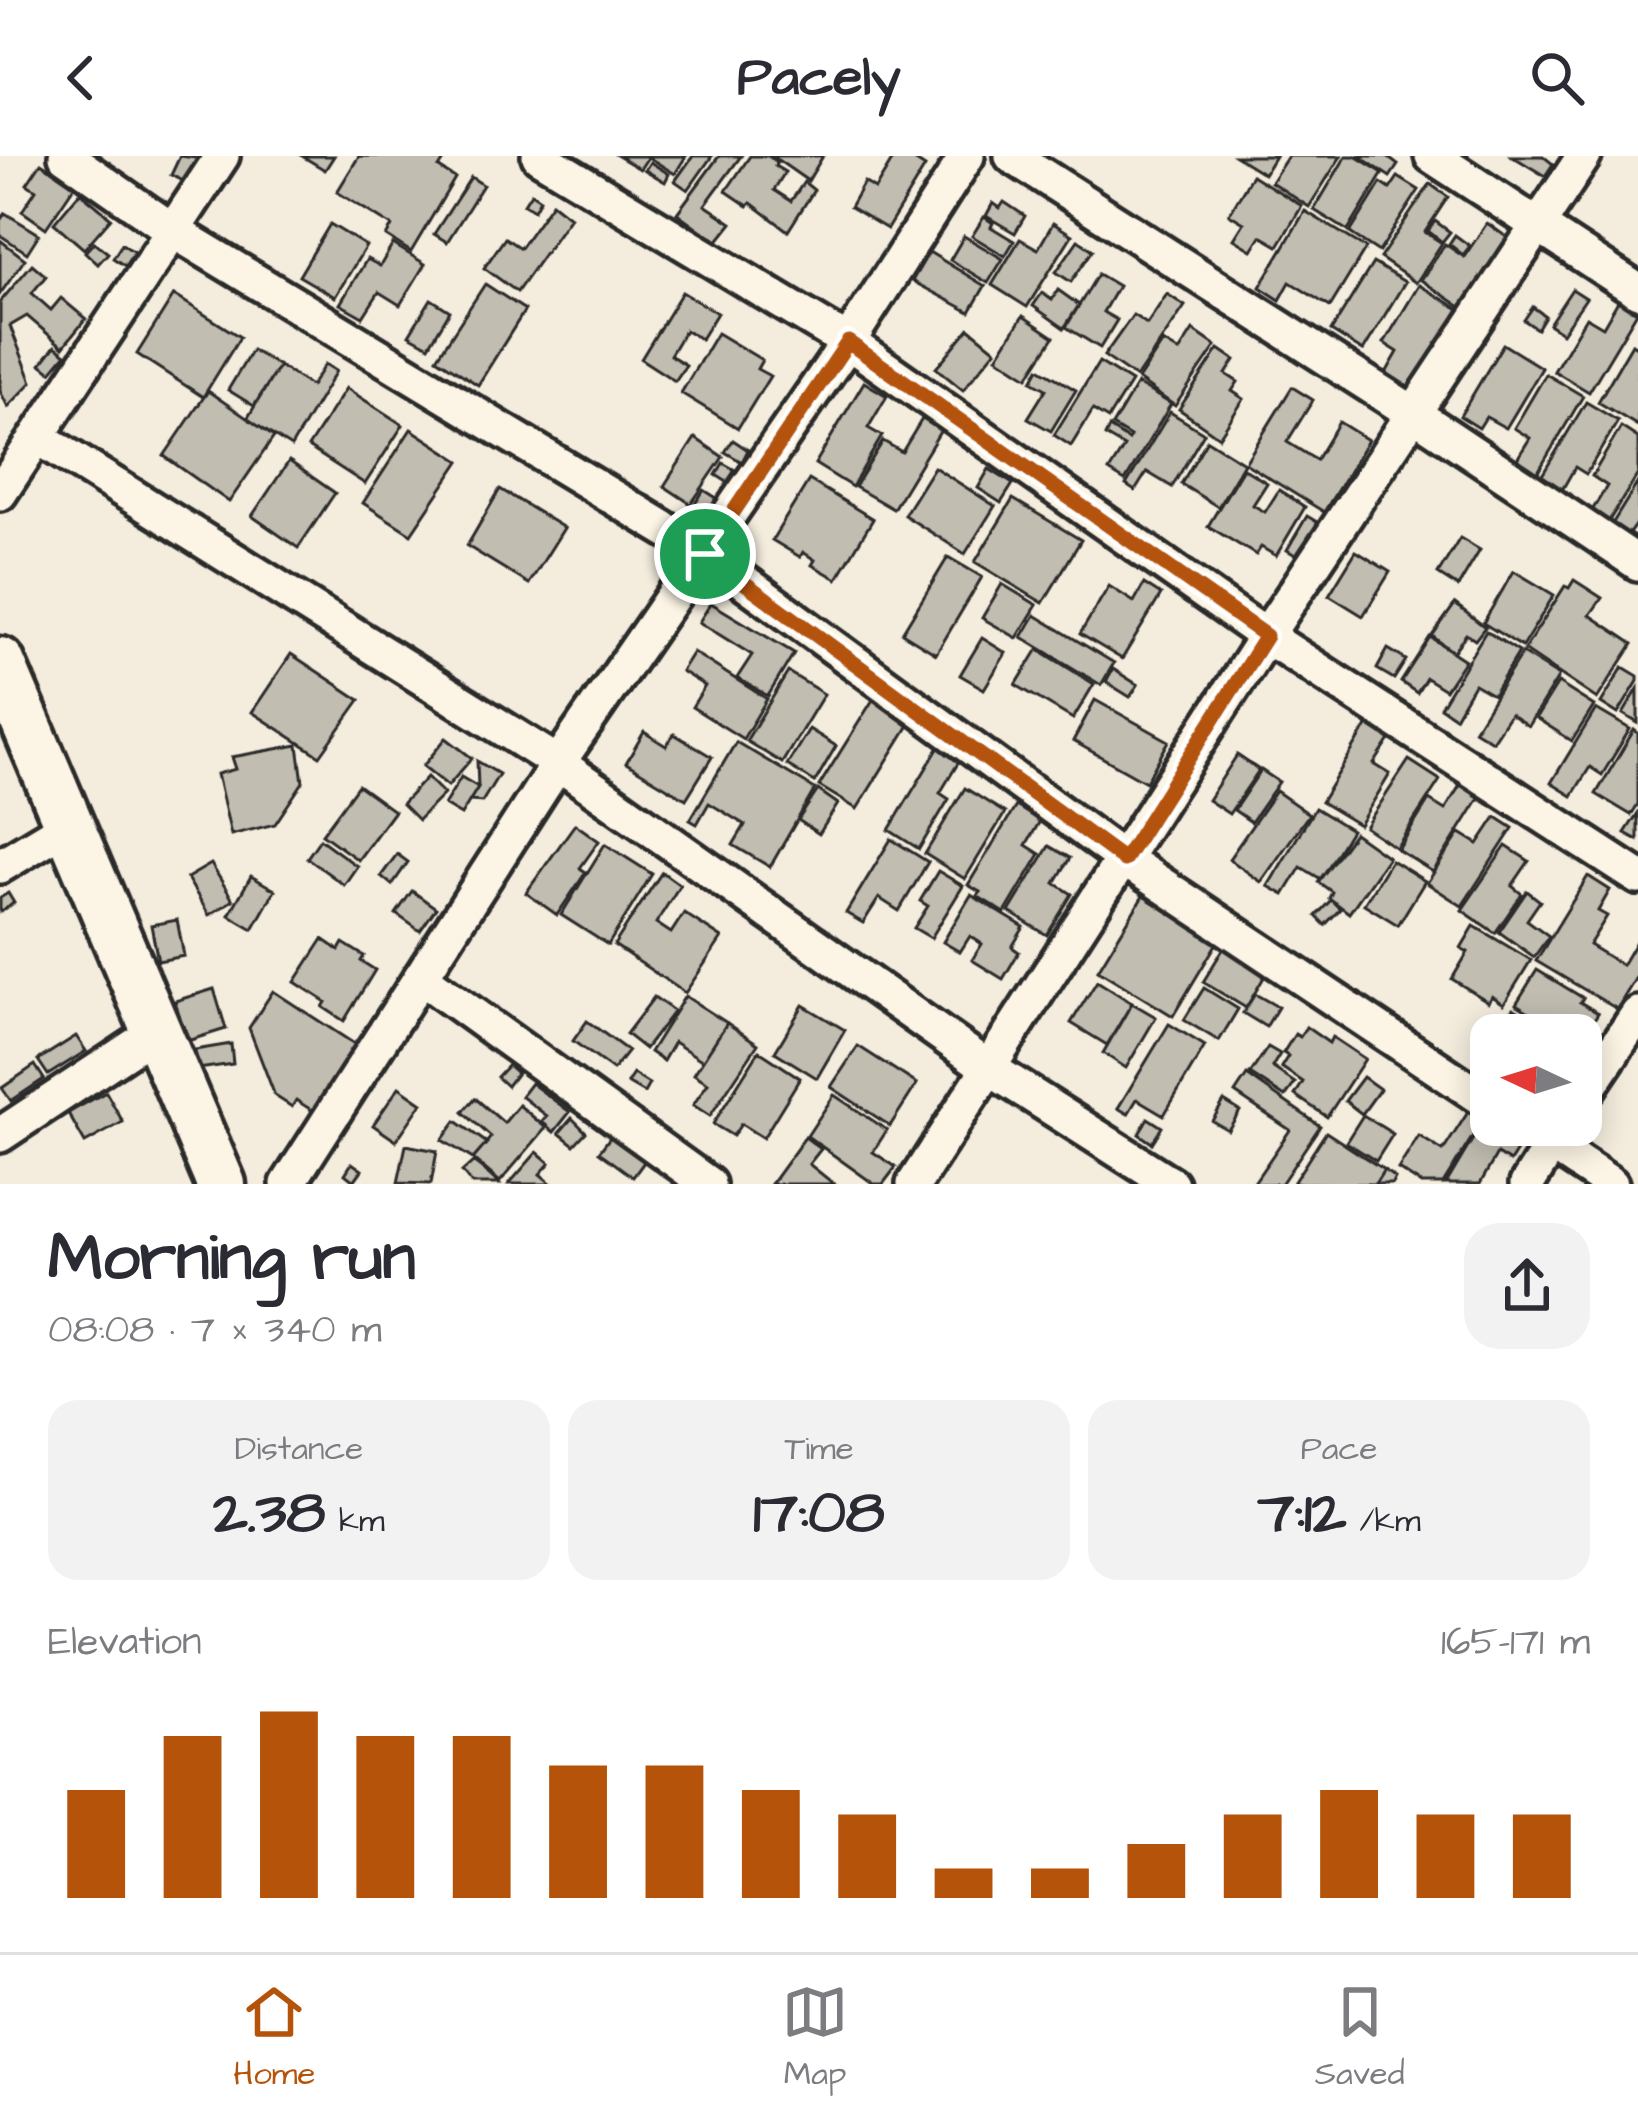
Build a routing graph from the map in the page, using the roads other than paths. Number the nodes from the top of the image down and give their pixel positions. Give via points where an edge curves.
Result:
1 (66, 156) edge
2 (223, 156) edge
3 (539, 156) edge
4 (967, 156) edge
5 (1012, 156) edge
6 (1432, 156) edge
7 (1584, 156) edge
8 (1536, 226) junction
9 (175, 232) junction
10 (1638, 292) edge
11 (848, 342) junction
12 (1416, 415) junction
13 (38, 437) junction
14 (0, 493) edge
15 (705, 554) junction
16 (1638, 563) edge
17 (1266, 636) junction
18 (0, 662) edge
19 (559, 764) junction
20 (68, 825) junction
21 (1124, 860) junction
22 (0, 866) edge
23 (1638, 878) edge
24 (422, 976) junction
25 (1638, 1014) edge
26 (157, 1031) junction
27 (989, 1068) junction
28 (1602, 1068) edge
29 (1470, 1091) edge
30 (0, 1135) edge
31 (1550, 1146) edge
32 (1569, 1146) edge
33 (294, 1182) edge
34 (221, 1184) edge
35 (708, 1184) edge
36 (914, 1184) edge
37 (1171, 1184) edge
38 (1527, 1184) edge
39 (1611, 1184) edge

1 - 9 street
2 - 9 street
3 - 11 street
4 - 11 street
5 - 12 street
6 - 8 street
7 - 8 street
8 - 10 street
8 - 12 street
9 - 13 street
9 - 15 street
11 - 15 street
11 - 17 street
12 - 16 street
12 - 17 street
13 - 14 street
13 - 19 street
15 - 19 street
15 - 21 street
17 - 21 street
17 - 23 street
18 - 20 main road
19 - 24 street
19 - 27 street
20 - 22 street
20 - 26 main road
21 - 27 street
21 - 29 street
24 - 33 street
24 - 35 street
25 - 28 street
26 - 30 street
26 - 34 main road
27 - 36 street
27 - 37 street
31 - 38 street
32 - 39 street

